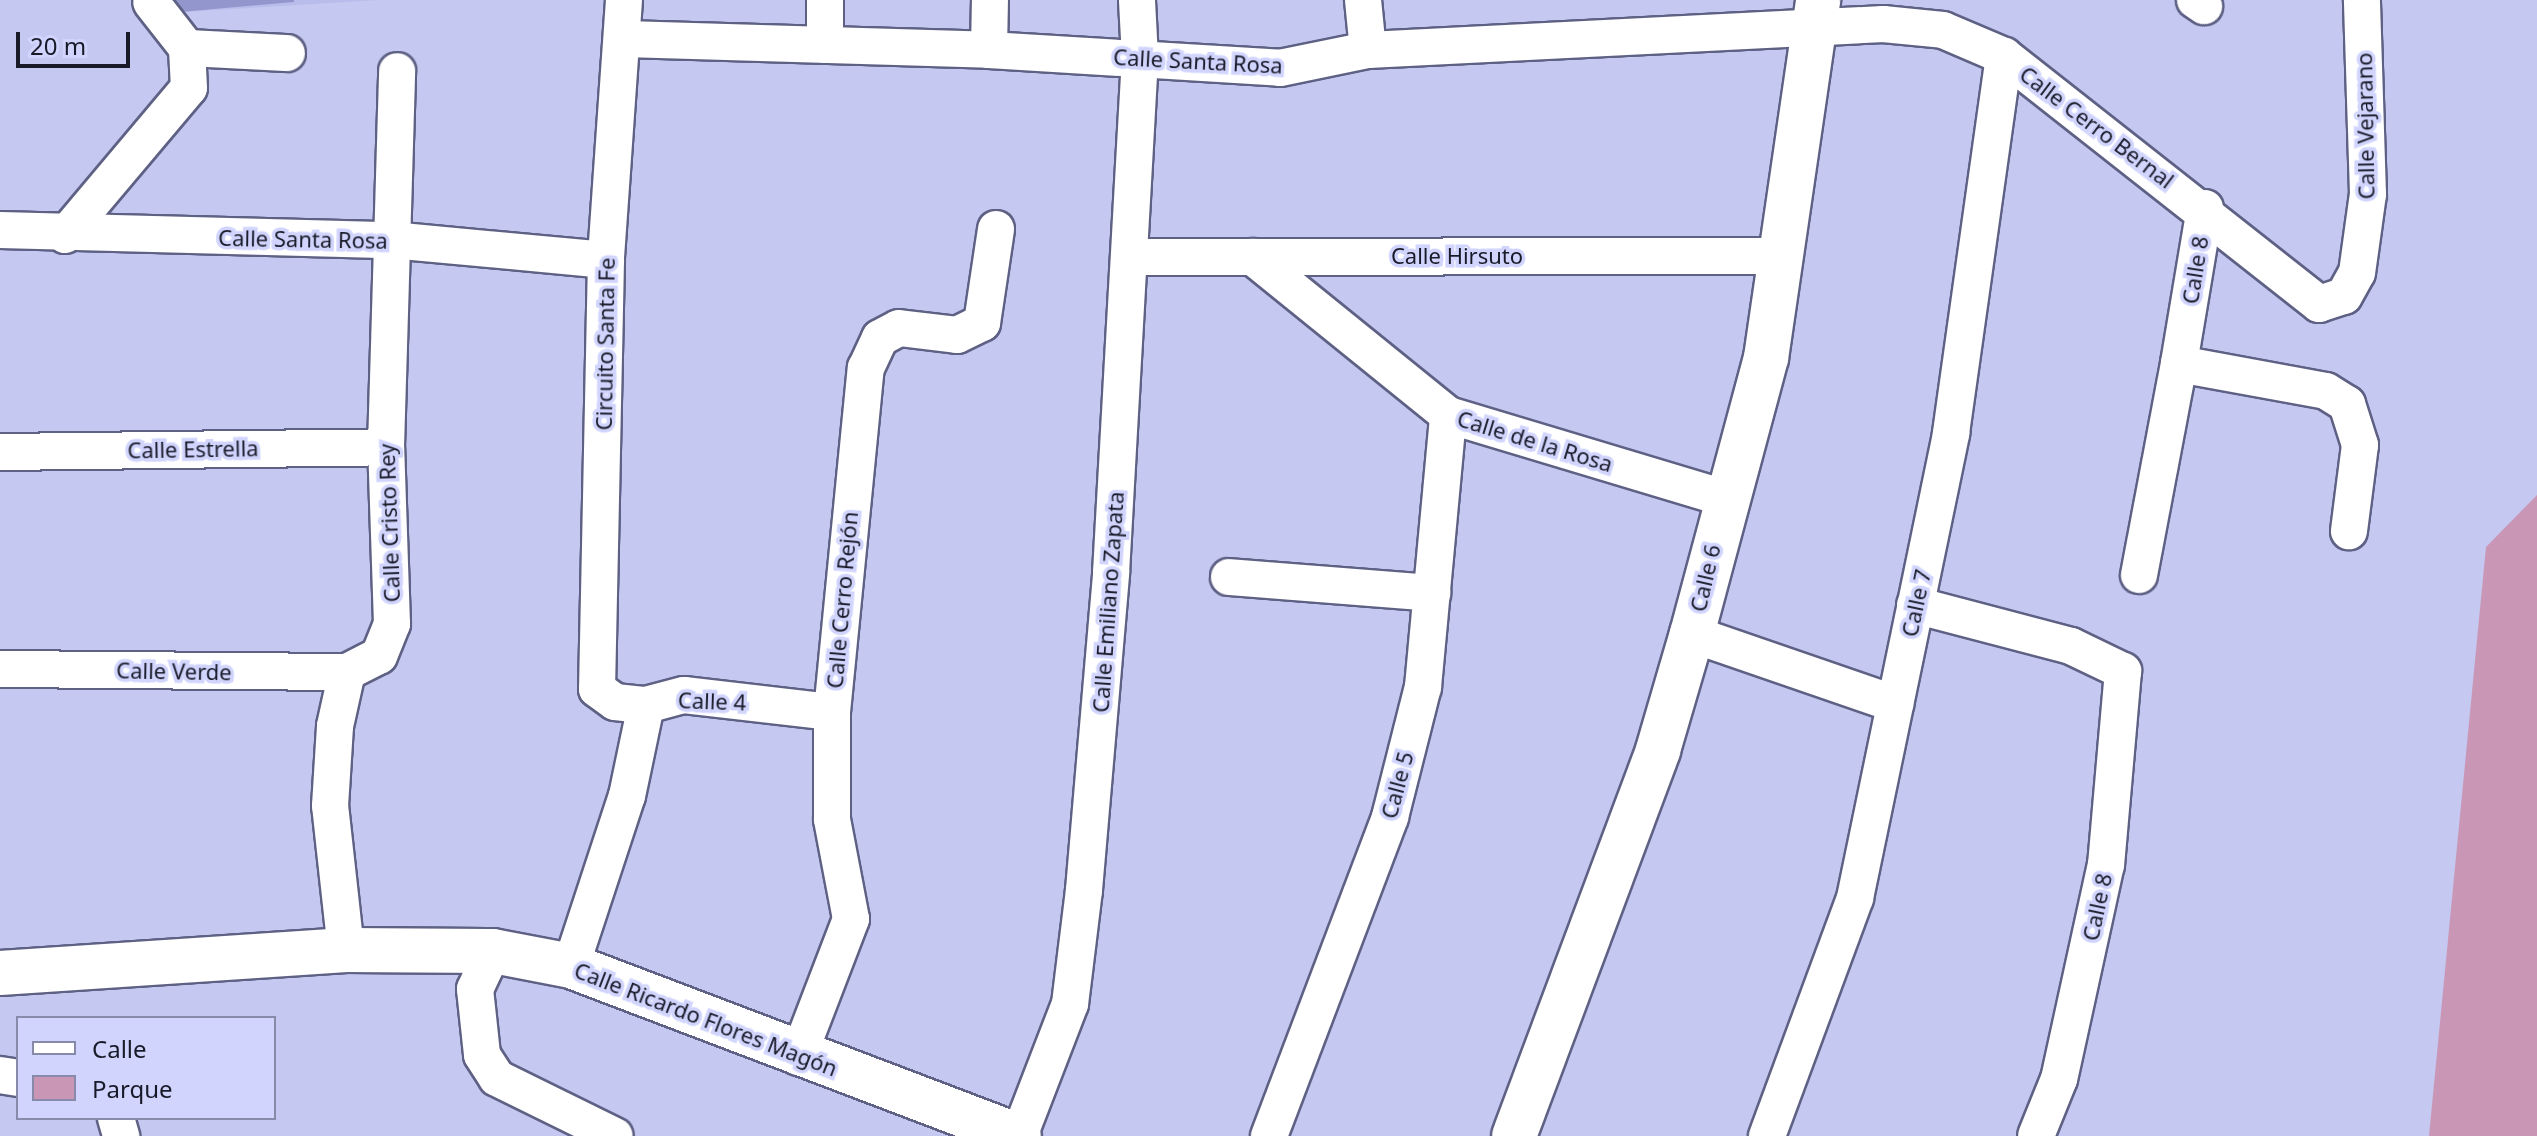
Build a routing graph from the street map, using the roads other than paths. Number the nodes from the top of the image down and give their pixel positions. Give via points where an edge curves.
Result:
1 (624, 0) edge
2 (825, 0) edge
3 (990, 0) edge
4 (1137, 0) edge
5 (1363, 0) edge
6 (2362, 0) edge
7 (151, 2) dead end
8 (1818, 14) edge
9 (625, 39) junction
10 (825, 45) junction
11 (187, 48) junction
12 (989, 50) junction
13 (1368, 50) junction
14 (287, 53) dead end
15 (2004, 56) junction
16 (1140, 58) junction
17 (397, 71) dead end
18 (2205, 208) junction
19 (996, 229) dead end
20 (0, 230) edge
21 (65, 235) junction
22 (391, 240) junction
23 (1784, 256) junction
24 (1130, 257) junction
25 (1253, 257) junction
26 (606, 260) junction
27 (2344, 296) joint
28 (2179, 364) junction
29 (1448, 415) junction
30 (386, 447) junction
31 (0, 452) edge
32 (1724, 498) junction
33 (2349, 531) dead end
34 (2139, 575) dead end
35 (1229, 577) dead end
36 (1432, 593) junction
37 (1915, 605) junction
38 (1692, 634) junction
39 (0, 669) edge
40 (347, 672) junction
41 (597, 689) joint
42 (1895, 704) junction
43 (646, 705) junction
44 (832, 712) junction
45 (346, 950) junction
46 (493, 951) junction
47 (571, 966) junction
48 (0, 973) edge
49 (798, 1057) junction
50 (569, 1127) edge
51 (615, 1136) edge
52 (1019, 1136) edge
53 (1269, 1136) edge
54 (1514, 1136) edge
55 (1767, 1136) edge
56 (2036, 1136) edge

1 - 9 street, Circuito Santa Fe
2 - 10 street
3 - 12 street
4 - 16 street, Calle Emiliano Zapata
5 - 13 street
6 - 27 street, Calle Vejarano via 2368,194 2357,273
7 - 11 street
8 - 13 street, Calle Santa Rosa
8 - 15 street, Calle Cerro Bernal via 1943,30
8 - 23 street, Calle 6
9 - 10 street, Calle Santa Rosa
9 - 26 street, Circuito Santa Fe
10 - 12 street, Calle Santa Rosa
11 - 14 street
11 - 21 street via 189,88
12 - 16 street, Calle Santa Rosa
13 - 16 street, Calle Santa Rosa via 1280,68
15 - 18 street, Calle Cerro Bernal
15 - 37 street, Calle 7 via 1951,433
16 - 24 street, Calle Emiliano Zapata
17 - 22 street, Calle Cristo Rey
18 - 27 street, Calle Cerro Bernal via 2319,304
18 - 28 street, Calle 8
19 - 44 street, Calle Cerro Rejón via 982,323 957,335 899,328 880,338 866,368
20 - 21 street, Calle Santa Rosa
21 - 22 street, Calle Santa Rosa
22 - 26 street, Calle Santa Rosa
22 - 30 street, Calle Cristo Rey
23 - 25 street, Calle Hirsuto
23 - 32 street, Calle 6 via 1766,358
24 - 25 street, Calle Hirsuto
24 - 52 street, Calle Emiliano Zapata via 1084,890 1070,1004
25 - 29 street, Calle de la Rosa
26 - 41 street, Circuito Santa Fe
28 - 33 street via 2326,391 2347,404 2360,445
28 - 34 street, Calle 8
29 - 32 street, Calle de la Rosa
29 - 36 street, Calle 5
30 - 31 street, Calle Estrella
30 - 40 street, Calle Cristo Rey via 392,624 379,656
32 - 38 street, Calle 6
35 - 36 street
36 - 53 street, Calle 5 via 1423,687 1390,817
37 - 42 street, Calle 7
37 - 56 street, Calle 8 via 2071,646 2123,671 2106,864 2059,1079
38 - 42 street
38 - 54 street, Calle 6 via 1658,750
39 - 40 street, Calle Verde
40 - 45 street via 330,806
41 - 43 street, Calle 4 via 615,702
42 - 55 street, Calle 7 via 1855,898
43 - 44 street, Calle 4 via 684,695
43 - 47 street via 627,796
44 - 49 street, Calle Cerro Rejón via 832,819 851,919
45 - 46 street, Calle Ricardo Flores Magón
45 - 48 street, Calle Ricardo Flores Magón
46 - 47 street, Calle Ricardo Flores Magón
46 - 50 street via 475,989 482,1055 497,1078
47 - 49 street, Calle Ricardo Flores Magón
49 - 52 street, Calle Ricardo Flores Magón
50 - 51 street

